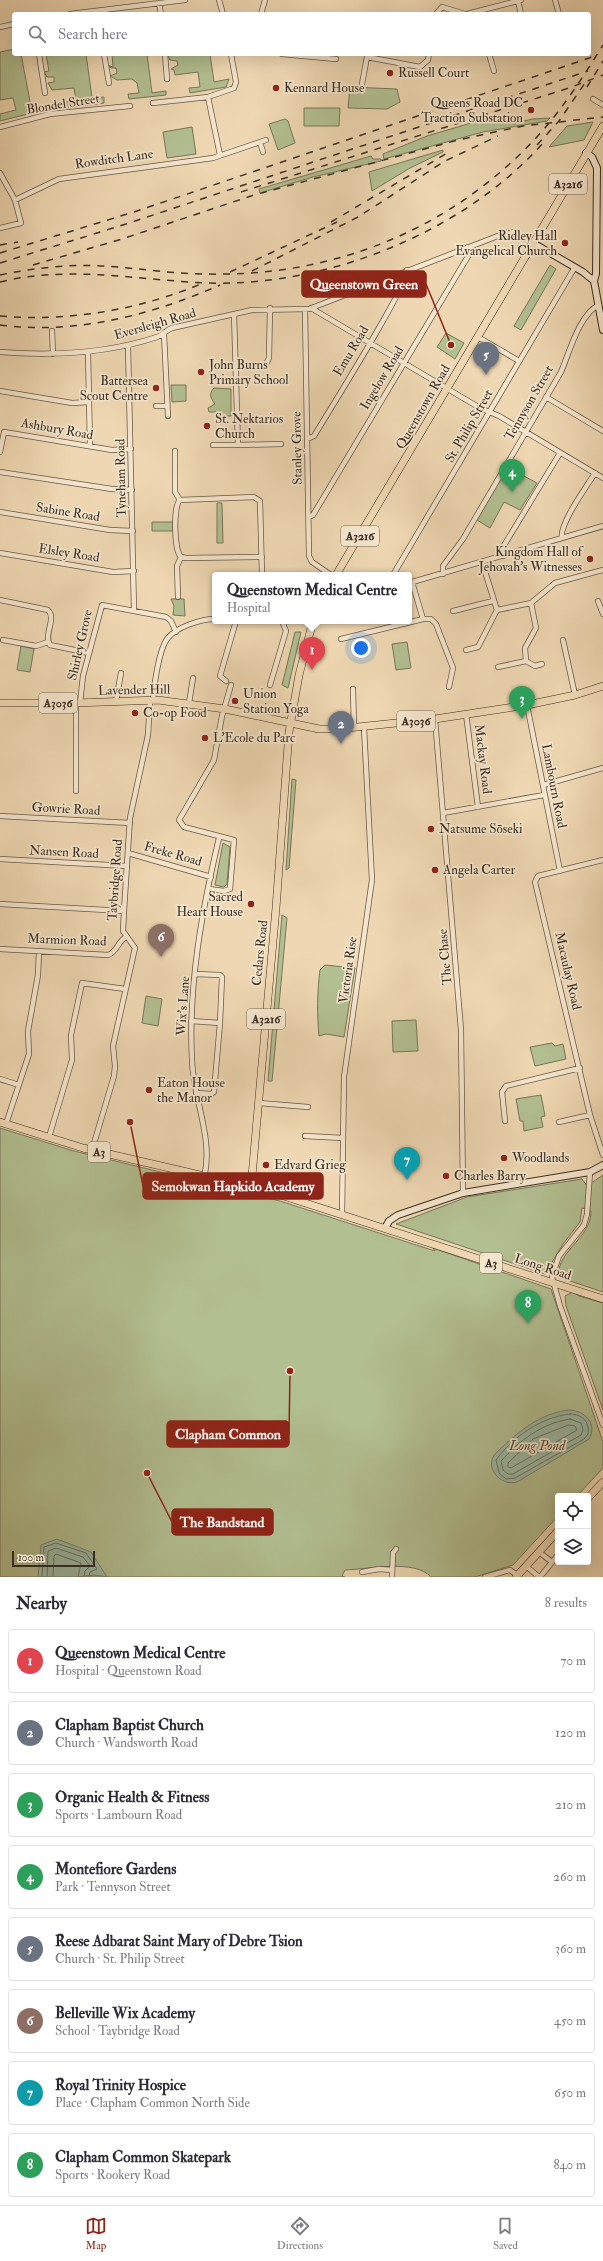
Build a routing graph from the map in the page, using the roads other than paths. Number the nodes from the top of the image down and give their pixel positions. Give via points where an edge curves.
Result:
1 (185, 0) edge
2 (220, 0) edge
3 (265, 0) edge
4 (519, 0) edge
5 (555, 0) edge
6 (504, 2) edge
7 (159, 3) junction
8 (98, 12) edge
9 (161, 12) edge
10 (223, 12) edge
11 (262, 12) edge
12 (438, 12) edge
13 (459, 12) edge
14 (481, 12) edge
15 (521, 12) edge
16 (558, 12) edge
17 (12, 24) edge
18 (0, 27) edge
19 (39, 56) edge
20 (104, 56) edge
21 (165, 56) edge
22 (231, 56) edge
23 (304, 56) edge
24 (429, 56) edge
25 (490, 56) edge
26 (336, 59) dead end
27 (494, 71) dead end
28 (167, 79) dead end
29 (109, 83) dead end
30 (362, 84) dead end
31 (45, 93) dead end
32 (208, 97) junction
33 (593, 99) dead end
34 (153, 103) dead end
35 (603, 105) edge
36 (130, 106) dead end
37 (603, 126) edge
38 (0, 127) edge
39 (266, 140) dead end
40 (260, 142) junction
41 (263, 152) dead end
42 (586, 153) junction
43 (220, 155) junction
44 (0, 173) edge
45 (15, 200) junction
46 (603, 225) edge
47 (0, 228) edge
48 (595, 231) junction
49 (533, 243) junction
50 (468, 247) junction
51 (595, 259) junction
52 (575, 267) junction
53 (407, 270) junction
54 (583, 272) junction
55 (594, 281) junction
56 (599, 305) junction
57 (270, 308) junction
58 (311, 308) junction
59 (305, 309) junction
60 (234, 314) junction
61 (603, 330) edge
62 (52, 331) dead end
63 (164, 334) junction
64 (478, 337) junction
65 (369, 342) junction
66 (128, 346) junction
67 (0, 352) edge
68 (88, 352) junction
69 (53, 354) junction
70 (520, 361) junction
71 (404, 363) junction
72 (266, 364) dead end
73 (448, 388) junction
74 (0, 391) edge
75 (546, 397) junction
76 (89, 402) junction
77 (156, 406) dead end
78 (167, 406) junction
79 (490, 412) junction
80 (168, 416) dead end
81 (525, 431) junction
82 (603, 432) edge
83 (307, 439) junction
84 (281, 444) dead end
85 (213, 445) dead end
86 (238, 445) junction
87 (90, 446) junction
88 (131, 450) junction
89 (175, 451) dead end
90 (0, 452) edge
91 (560, 453) junction
92 (0, 472) edge
93 (595, 473) junction
94 (603, 478) edge
95 (132, 490) junction
96 (180, 500) junction
97 (0, 512) edge
98 (309, 517) junction
99 (603, 526) edge
100 (133, 531) junction
101 (562, 538) junction
102 (0, 553) edge
103 (503, 556) junction
104 (181, 557) junction
105 (262, 557) junction
106 (482, 562) junction
107 (603, 570) edge
108 (134, 571) junction
109 (262, 572) edge
110 (327, 572) edge
111 (338, 572) edge
112 (395, 572) edge
113 (443, 574) junction
114 (412, 583) edge
115 (412, 586) edge
116 (178, 596) dead end
117 (0, 600) edge
118 (493, 601) junction
119 (598, 601) dead end
120 (531, 603) junction
121 (497, 610) junction
122 (134, 611) junction
123 (453, 611) dead end
124 (603, 614) edge
125 (212, 619) edge
126 (423, 619) junction
127 (412, 622) edge
128 (235, 624) edge
129 (283, 624) edge
130 (312, 624) edge
131 (402, 624) edge
132 (176, 632) junction
133 (341, 639) dead end
134 (3, 640) dead end
135 (563, 640) dead end
136 (48, 642) junction
137 (466, 650) dead end
138 (89, 653) junction
139 (526, 661) junction
140 (542, 664) dead end
141 (498, 668) dead end
142 (121, 673) dead end
143 (194, 678) dead end
144 (226, 681) dead end
145 (231, 685) dead end
146 (270, 685) dead end
147 (449, 686) dead end
148 (603, 686) edge
149 (353, 689) dead end
150 (575, 695) junction
151 (151, 700) junction
152 (116, 701) junction
153 (0, 703) edge
154 (78, 703) junction
155 (189, 703) junction
156 (527, 705) junction
157 (225, 709) junction
158 (466, 714) junction
159 (435, 719) junction
160 (290, 722) junction
161 (354, 728) junction
162 (364, 728) junction
163 (603, 768) edge
164 (543, 785) junction
165 (76, 791) dead end
166 (544, 795) junction
167 (478, 807) junction
168 (443, 813) junction
169 (0, 816) edge
170 (130, 823) junction
171 (219, 838) junction
172 (128, 853) junction
173 (0, 859) edge
174 (603, 860) edge
175 (127, 866) junction
176 (560, 871) junction
177 (211, 877) junction
178 (208, 890) junction
179 (0, 904) edge
180 (124, 911) junction
181 (126, 937) junction
182 (0, 949) edge
183 (40, 951) junction
184 (196, 974) junction
185 (125, 989) junction
186 (191, 1021) junction
187 (220, 1023) junction
188 (580, 1068) junction
189 (0, 1079) edge
190 (19, 1085) junction
191 (196, 1093) junction
192 (259, 1103) junction
193 (308, 1107) dead end
194 (590, 1115) junction
195 (505, 1121) dead end
196 (559, 1122) dead end
197 (3, 1123) edge
198 (305, 1136) dead end
199 (49, 1138) junction
200 (342, 1138) junction
201 (92, 1150) junction
202 (603, 1155) edge
203 (603, 1165) edge
204 (590, 1172) junction
205 (204, 1178) junction
206 (251, 1187) junction
207 (463, 1193) junction
208 (342, 1215) junction
209 (385, 1228) junction
210 (553, 1284) junction
211 (603, 1299) edge
212 (603, 1426) edge
213 (603, 1482) edge
214 (591, 1495) edge
215 (555, 1534) edge
216 (396, 1549) dead end
217 (539, 1552) junction
218 (555, 1558) edge
219 (552, 1562) junction
220 (526, 1566) junction
221 (392, 1570) junction
222 (362, 1572) dead end
223 (516, 1576) edge
224 (392, 1577) edge
225 (484, 1577) edge
226 (539, 1577) edge

1 - 7 street
2 - 10 street
3 - 11 street
4 - 6 street
4 - 15 street
5 - 16 street
6 - 14 street
7 - 8 street
7 - 9 street
12 - 13 street via 442,7
17 - 18 street
19 - 31 street
20 - 29 street
21 - 28 street
22 - 32 street via 236,82 234,88
23 - 26 street
24 - 30 street via 420,68 367,57
25 - 27 street
32 - 34 street
32 - 43 street
33 - 35 street
36 - 38 street, Blondel Street via 50,114
37 - 42 main road, Queenstown Road / A3216
39 - 40 street, Rowditch Lane
40 - 41 street
40 - 43 street, Rowditch Lane
42 - 48 main road via 592,156 597,168
42 - 49 main road, Queenstown Road / A3216
43 - 45 street, Rowditch Lane via 59,179
44 - 45 street
45 - 47 street via 21,223
46 - 48 street
48 - 51 main road
49 - 50 street, Eversleigh Road via 511,231
49 - 52 main road
49 - 64 main road, Queenstown Road / A3216
50 - 53 street, Eversleigh Road
50 - 71 street, Ingelow Road via 470,253
51 - 54 main road
51 - 55 main road
52 - 54 main road
52 - 70 street, St. Philip Street
53 - 58 street, Eversleigh Road
53 - 65 street, Emu Road via 406,281
54 - 55 main road
55 - 56 main road
56 - 61 main road
56 - 75 street, Tennyson Street via 590,311
57 - 59 street, Eversleigh Road
57 - 60 street, Eversleigh Road
57 - 72 street via 269,358
58 - 59 street, Eversleigh Road
58 - 65 street
59 - 83 street, Stanley Grove
60 - 63 street, Eversleigh Road via 172,328
60 - 86 street
62 - 69 street
63 - 66 street, Eversleigh Road
63 - 78 street
64 - 70 street
64 - 73 main road, Queenstown Road / A3216
65 - 71 street
65 - 83 street, Emu Road via 314,436
66 - 68 street, Eversleigh Road
66 - 88 street, Tyneham Road
67 - 69 street, Eversleigh Road
68 - 69 street, Eversleigh Road
68 - 76 street
70 - 79 street, St. Philip Street
71 - 73 street
71 - 98 street, Ingelow Road via 313,515
73 - 79 street
73 - 111 main road, Queenstown Road / A3216
74 - 76 street via 66,402
75 - 81 street, Tennyson Street
75 - 82 street
76 - 87 street
77 - 78 street
78 - 80 street
79 - 81 street
79 - 112 street, St. Philip Street
81 - 91 street
81 - 113 street, Tennyson Street via 464,538 443,566
83 - 98 street, Stanley Grove
84 - 86 street
85 - 86 street
87 - 88 street, Ashbury Road
87 - 90 street, Ashbury Road via 4,432
88 - 95 street, Tyneham Road
89 - 96 street via 175,492
91 - 93 street
91 - 103 street via 504,547
92 - 95 street
93 - 94 street
93 - 101 street via 566,520
95 - 100 street, Tyneham Road
96 - 104 street via 176,509 176,551
96 - 105 street via 257,498 260,501
97 - 100 street, Sabine Road via 110,530
98 - 110 street, Stanley Grove via 310,559
99 - 101 street
100 - 108 street, Tyneham Road
101 - 103 street
102 - 108 street, Elsley Road via 113,572
103 - 106 street
104 - 105 street
104 - 116 street via 177,566
105 - 109 street
106 - 113 street
106 - 118 street
107 - 120 street via 555,583
108 - 122 street, Tyneham Road
113 - 114 street
115 - 126 street
117 - 136 street via 48,610 51,617
118 - 121 street
118 - 123 street
119 - 124 street
120 - 121 street
120 - 139 street via 536,628 525,648
121 - 137 street via 478,647
122 - 132 street, Shirley Grove via 168,618
122 - 138 street, Shirley Grove via 100,606
125 - 132 street
126 - 127 street
126 - 147 street via 431,619 436,624 452,668
128 - 144 street via 220,676
129 - 146 street via 286,632
130 - 160 main road, A3216
131 - 133 street
132 - 151 street, Taybridge Road via 164,643
134 - 136 street via 36,646
135 - 150 street
136 - 138 street via 54,647
138 - 154 street, Shirley Grove
139 - 140 street via 535,666
139 - 141 street
142 - 152 street
143 - 155 street
145 - 157 street
148 - 150 main road, A3036
149 - 161 street
150 - 156 main road, A3036
151 - 152 main road, Lavender Hill / A3036
151 - 155 main road, Lavender Hill / A3036
151 - 170 street, Taybridge Road via 148,735
152 - 154 main road, Lavender Hill / A3036
153 - 154 main road, Lavender Hill / A3036
154 - 165 street, Shirley Grove
155 - 157 main road, Lavender Hill / A3036
156 - 158 main road, A3036
156 - 164 street, Lambourn Road
157 - 160 main road, Lavender Hill / A3036
157 - 171 street via 214,760 180,820 184,827
158 - 159 main road, A3036
158 - 167 street, Mackay Road
159 - 162 main road, A3036
159 - 168 street, The Chase
160 - 161 main road, A3036 via 324,729
160 - 192 main road, Cedars Road / A3216
161 - 162 main road, A3036
162 - 200 street, Victoria Rise via 372,880 344,1077
163 - 164 street
164 - 166 street, Lambourn Road
166 - 167 street
166 - 176 street, Lambourn Road
167 - 168 street
168 - 207 street, The Chase via 461,1030
169 - 170 street, Gowrie Road
170 - 172 street, Taybridge Road
171 - 177 street, Wix's Lane
171 - 178 street via 234,840 230,887 227,891
172 - 175 street, Taybridge Road
172 - 177 street, Freke Road
173 - 175 street, Nansen Road
174 - 176 street
175 - 180 street, Taybridge Road
176 - 188 street, Macaulay Road via 536,878 535,882
177 - 178 street, Wix's Lane
178 - 184 street, Wix's Lane
179 - 180 street
180 - 181 street, Taybridge Road
181 - 183 street, Marmion Road via 108,955
181 - 185 street, Taybridge Road via 135,948
182 - 183 street, Marmion Road
183 - 190 street via 28,1031 30,1050
184 - 186 street, Wix's Lane
184 - 187 street via 222,977
185 - 199 street via 82,983 71,1035 72,1060
185 - 201 street, Taybridge Road via 113,1046 114,1076
186 - 187 street
186 - 191 street, Wix's Lane
187 - 191 street via 214,1092
188 - 194 street, Macaulay Road
188 - 195 street via 506,1086 502,1092
189 - 190 street
190 - 197 street
191 - 205 street, Wix's Lane via 206,1149 207,1167
192 - 193 street
192 - 206 main road, Cedars Road / A3216
194 - 196 street
194 - 202 street, Macaulay Road
197 - 199 main road, A3
198 - 200 street
199 - 201 main road, A3
200 - 208 street, Victoria Rise
201 - 205 main road, A3
203 - 204 main road
204 - 207 main road
204 - 210 street via 584,1225 559,1256
205 - 206 main road, A3
206 - 208 main road, A3
207 - 209 main road via 398,1215 389,1221
208 - 209 main road, A3
209 - 210 main road, Long Road / A3
210 - 211 main road, Long Road / A3
210 - 212 street
213 - 214 main road
215 - 217 main road
216 - 221 street via 393,1553
217 - 219 street
217 - 220 main road
218 - 219 street
219 - 226 street
220 - 223 main road
220 - 226 street
221 - 222 street
221 - 224 street
223 - 225 street via 510,1570

